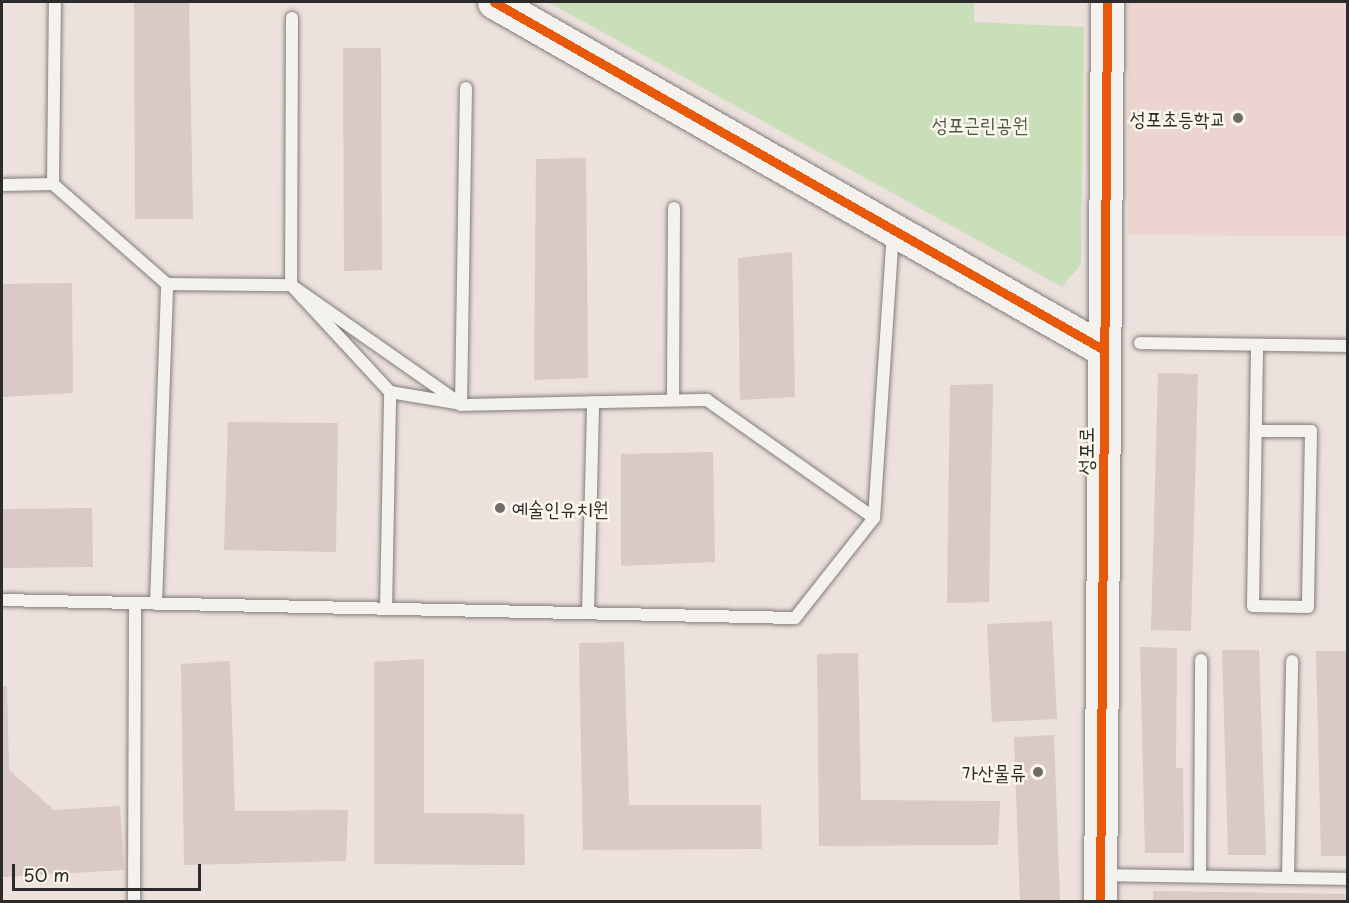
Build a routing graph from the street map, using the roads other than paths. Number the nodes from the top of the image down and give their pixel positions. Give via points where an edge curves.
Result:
1 (55, 2) edge
2 (494, 2) edge
3 (1107, 2) edge
4 (292, 18) dead end
5 (466, 88) dead end
6 (53, 184) junction
7 (2, 185) edge
8 (674, 208) dead end
9 (893, 233) junction
10 (167, 284) junction
11 (291, 285) junction
12 (1140, 343) dead end
13 (1257, 345) junction
14 (1347, 346) edge
15 (1104, 350) junction
16 (390, 392) junction
17 (673, 400) junction
18 (593, 402) junction
19 (462, 404) junction
20 (1256, 431) junction
21 (874, 518) junction
22 (2, 600) edge
23 (135, 603) junction
24 (156, 604) junction
25 (386, 609) junction
26 (588, 613) junction
27 (1202, 660) dead end
28 (1292, 661) dead end
29 (1200, 876) junction
30 (1288, 878) junction
31 (1347, 879) edge
32 (1100, 888) edge
33 (134, 902) edge

1 - 6 lane
2 - 9 street
3 - 15 street, 성포로
4 - 11 lane
5 - 19 lane
6 - 7 lane
6 - 10 lane
8 - 17 lane
9 - 15 street
9 - 21 lane
10 - 11 lane
10 - 24 lane
11 - 16 lane
11 - 19 lane
12 - 13 lane
13 - 14 lane
13 - 20 lane
15 - 32 street, 성포로
16 - 19 lane
16 - 25 lane
17 - 18 lane
17 - 21 lane via 707,400
18 - 19 lane
18 - 26 lane
20 - 20 lane via 1311,431 1308,606 1253,606
21 - 26 lane via 795,618
22 - 23 lane
23 - 24 lane
23 - 33 lane
24 - 25 lane
25 - 26 lane
27 - 29 lane
28 - 30 lane
29 - 30 lane
29 - 32 lane
30 - 31 lane

